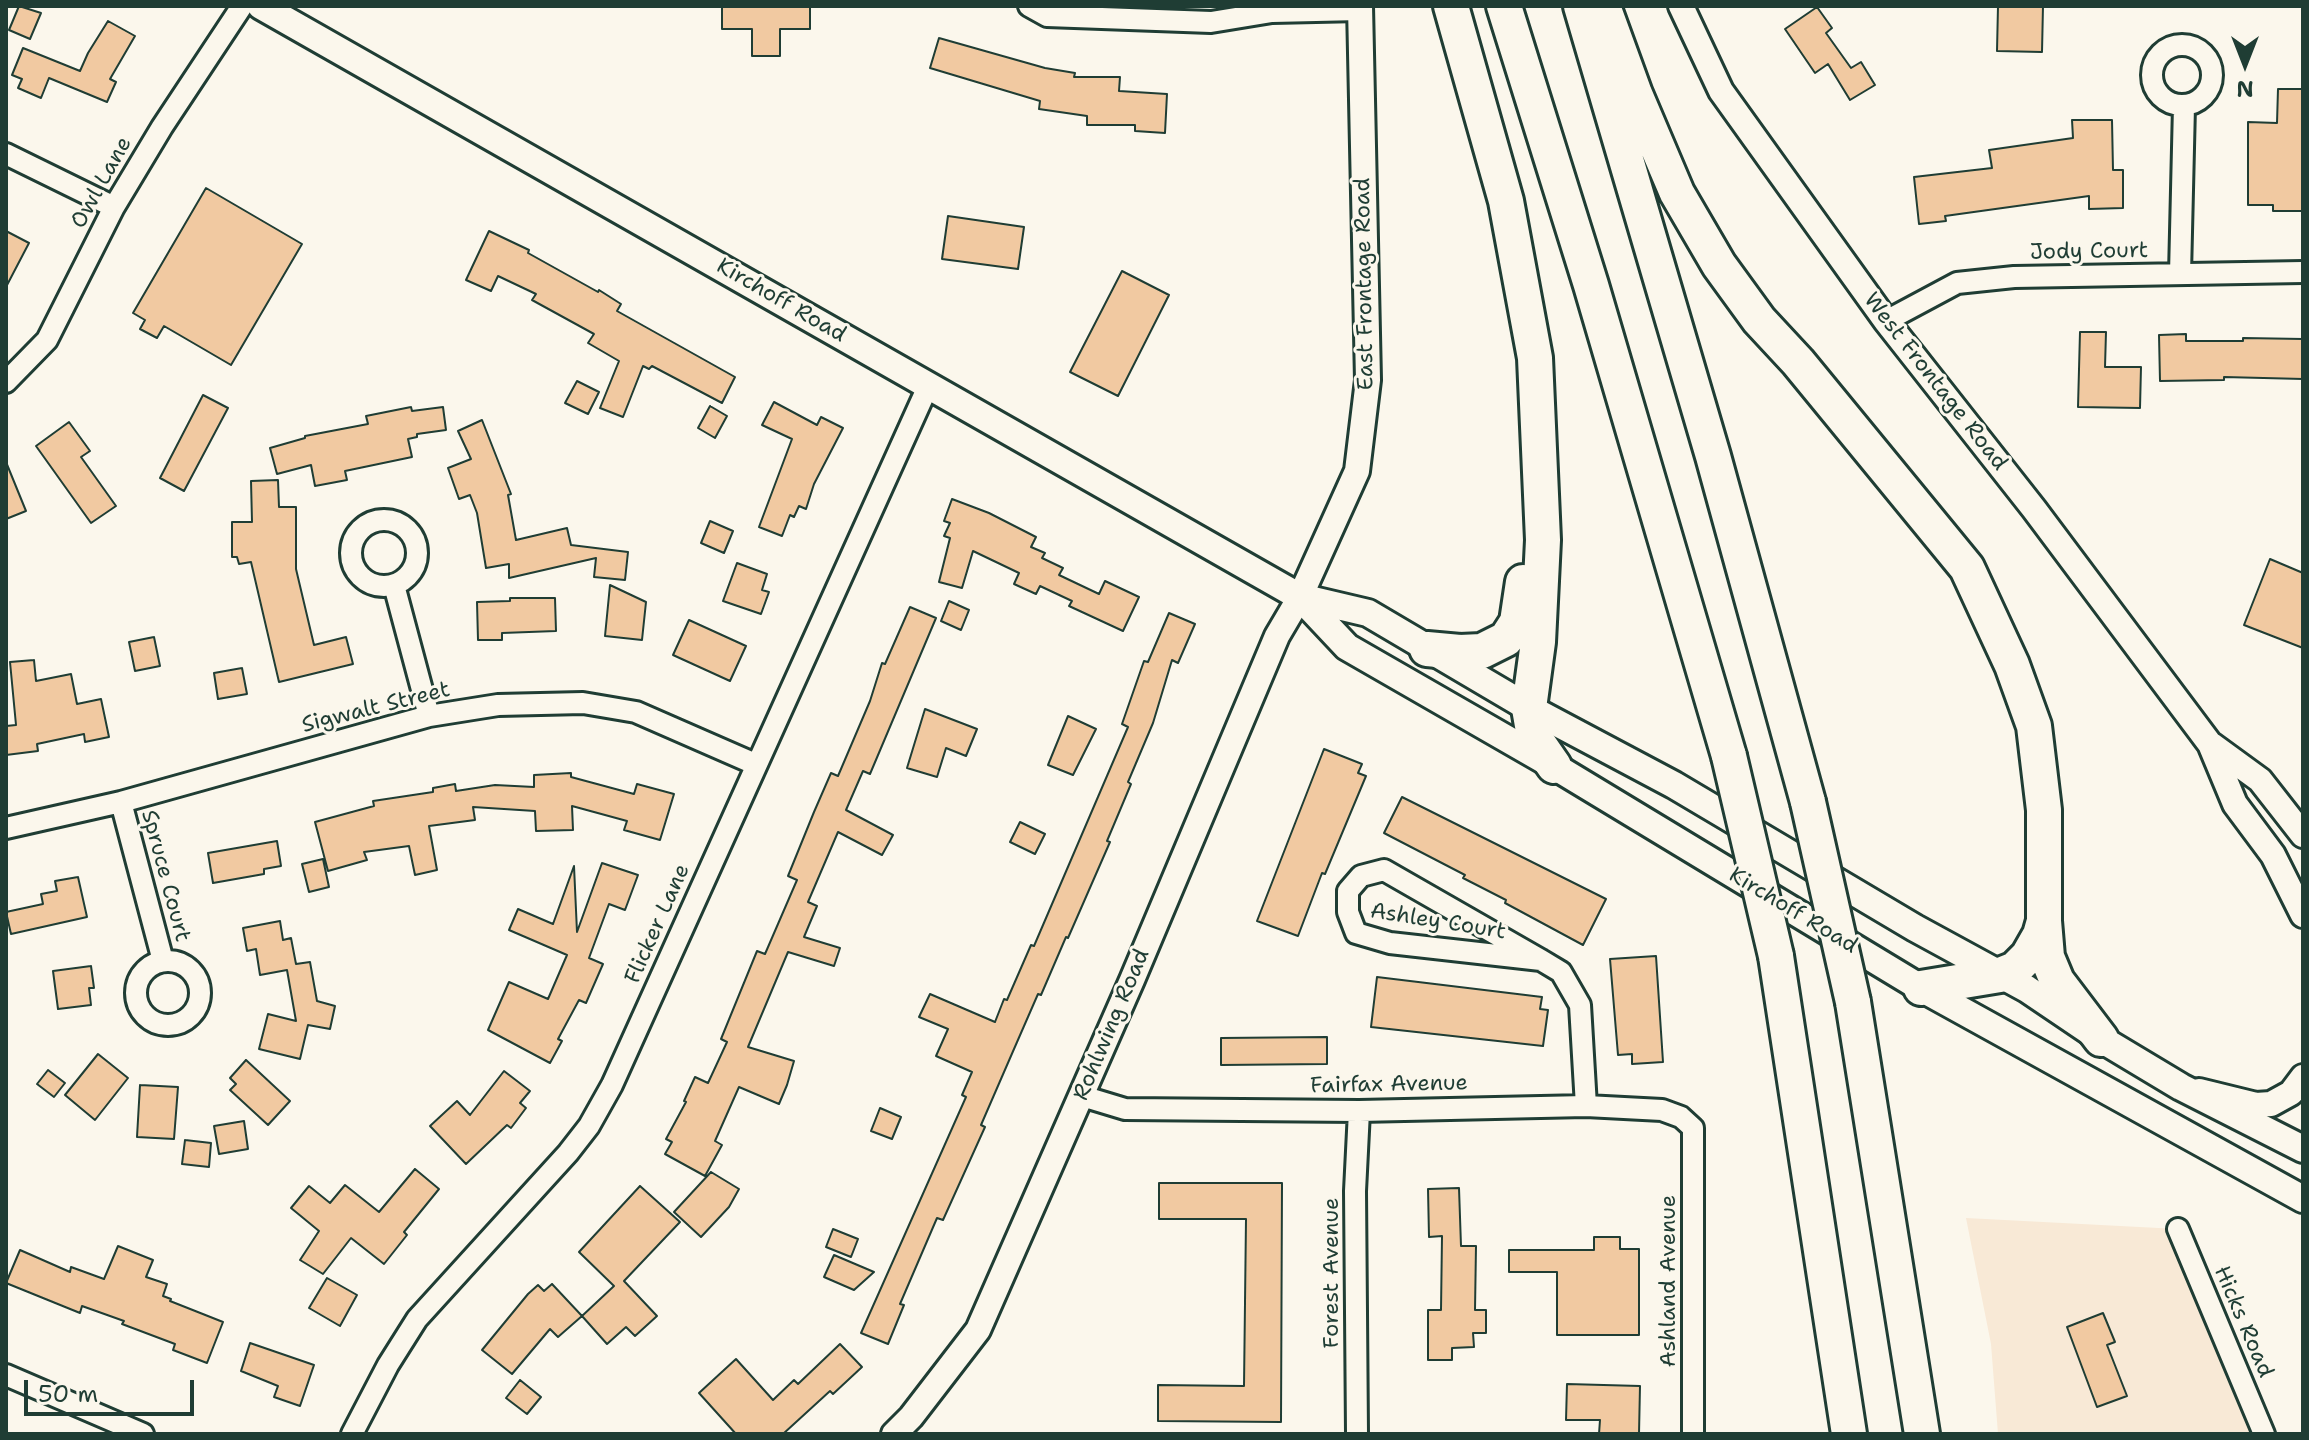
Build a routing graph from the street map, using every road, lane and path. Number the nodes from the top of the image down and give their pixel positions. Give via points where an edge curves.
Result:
1 (242, 6) edge
2 (261, 6) edge
3 (1029, 6) edge
4 (1451, 6) edge
5 (1504, 6) edge
6 (1581, 6) edge
7 (1603, 6) edge
8 (1681, 6) edge
9 (1360, 8) edge
10 (2184, 106) dead end
11 (6, 154) edge
12 (114, 207) junction
13 (2303, 272) edge
14 (2180, 274) junction
15 (1886, 321) junction
16 (6, 382) edge
17 (929, 384) junction
18 (1539, 450) junction
19 (394, 585) dead end
20 (1300, 597) junction
21 (1427, 649) junction
22 (1529, 708) junction
23 (429, 716) junction
24 (2210, 744) junction
25 (755, 764) junction
26 (1554, 766) junction
27 (121, 802) junction
28 (6, 828) edge
29 (2303, 835) edge
30 (2303, 915) edge
31 (2044, 921) junction
32 (1541, 960) junction
33 (163, 961) dead end
34 (2000, 975) junction
35 (1921, 988) junction
36 (2101, 1039) junction
37 (2303, 1077) edge
38 (2181, 1087) junction
39 (1082, 1096) junction
40 (1586, 1106) junction
41 (1359, 1111) junction
42 (1693, 1128) joint
43 (2303, 1149) edge
44 (2303, 1199) edge
45 (2178, 1229) dead end
46 (6, 1375) edge
47 (143, 1434) edge
48 (352, 1434) edge
49 (894, 1434) edge
50 (1357, 1434) edge
51 (1693, 1434) edge
52 (1849, 1434) edge
53 (1922, 1434) edge
54 (2264, 1434) edge

1 - 12 street, Owl Lane
2 - 17 main road, Kirchoff Road
3 - 9 street via 1047,16 1211,22 1272,12
4 - 18 highway via 1506,201 1535,358
5 - 52 highway, bridge via 1729,756 1776,956
6 - 53 highway, bridge via 1808,802 1853,1002
7 - 31 highway via 1677,193 1719,265 1967,568 2034,726 2044,810
8 - 15 street, West Frontage Road via 1721,91
9 - 20 street, East Frontage Road via 1368,380 1357,471
10 - 14 street
11 - 12 street
12 - 16 street, Owl Lane via 47,340
13 - 14 street, Jody Court
14 - 15 street, Jody Court via 1957,283
15 - 24 street, West Frontage Road
17 - 20 main road, Kirchoff Road
17 - 25 street, Flicker Lane
18 - 21 highway via 1517,622 1506,639 1482,651
18 - 22 highway via 1543,540
19 - 23 street
20 - 21 main road, Kirchoff Road via 1368,613
20 - 26 main road, Kirchoff Road via 1347,647
20 - 39 street, Rohlwing Road via 1277,636
21 - 22 main road, Kirchoff Road
22 - 26 highway via 1534,737
22 - 34 main road, Kirchoff Road via 1674,785
23 - 25 street, Sigwalt Street via 498,705 583,703 636,712
23 - 27 street, Sigwalt Street
24 - 29 street, West Frontage Road via 2260,780
24 - 30 street, West Frontage Road via 2235,804 2273,855
25 - 48 street, Flicker Lane via 589,1126 417,1319
26 - 35 main road, Kirchoff Road
27 - 28 street, Sigwalt Street
27 - 33 street, Spruce Court
31 - 34 highway via 2022,963
31 - 36 highway via 2047,957 2057,981
32 - 32 street, Ashley Court via 1384,870 1361,876 1348,891 1356,933 1390,943
32 - 40 street, Ashley Court via 1561,972 1580,1005
34 - 35 highway
34 - 36 main road, Kirchoff Road
35 - 44 main road, Kirchoff Road
36 - 38 main road, Kirchoff Road
37 - 38 street via 2291,1093 2271,1104
38 - 43 main road, Kirchoff Road
39 - 41 street, Fairfax Avenue via 1125,1109
39 - 49 street, Rohlwing Road via 978,1330
40 - 41 street, Fairfax Avenue
40 - 42 street, Fairfax Avenue via 1662,1110
41 - 50 street, Forest Avenue
42 - 51 street, Ashland Avenue
45 - 54 street, Hicks Road
46 - 47 street

